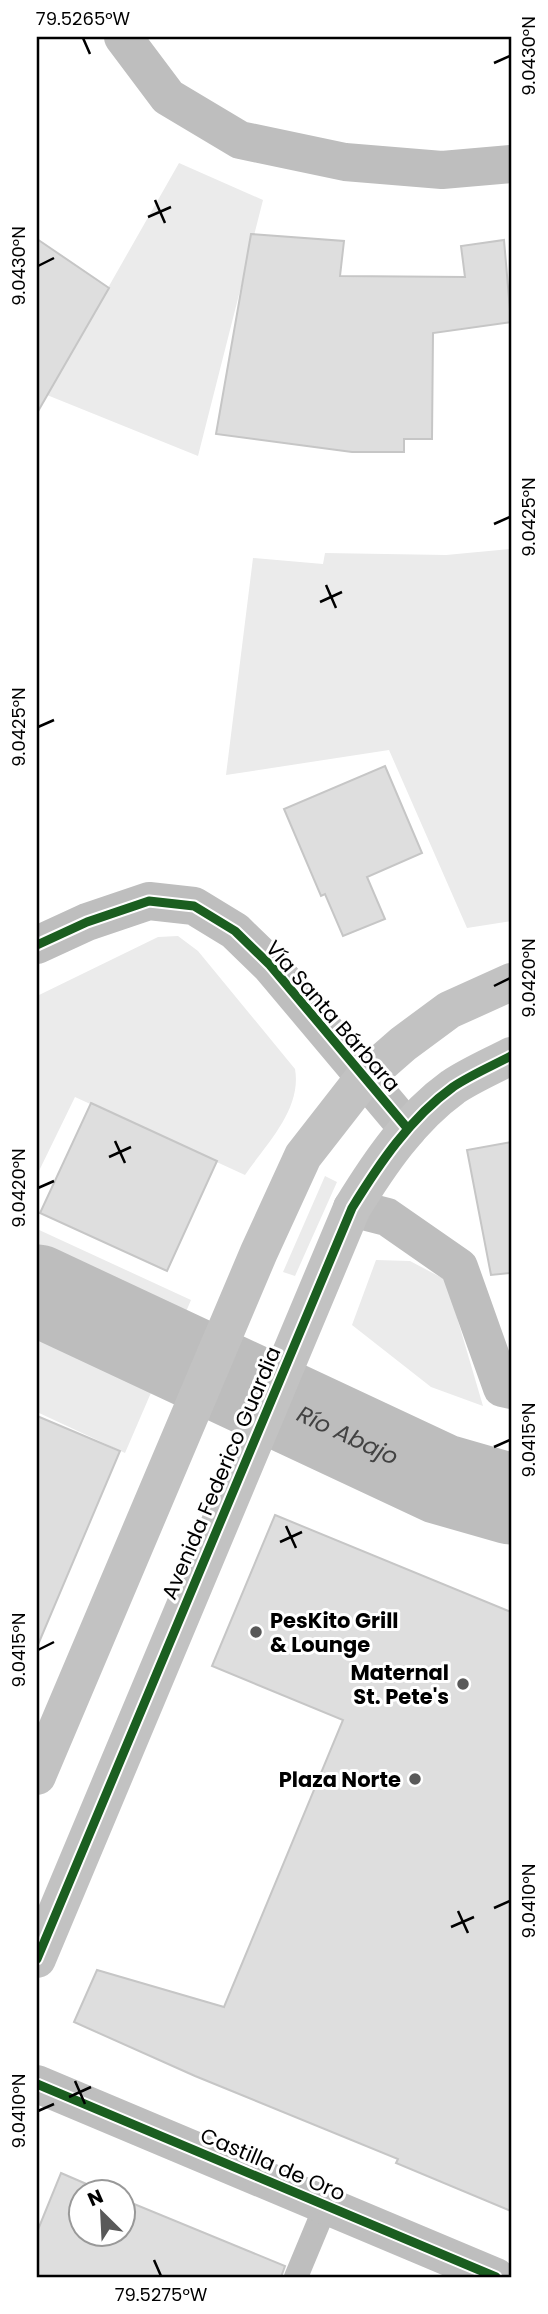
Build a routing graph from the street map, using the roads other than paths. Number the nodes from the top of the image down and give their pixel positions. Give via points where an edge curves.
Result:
1 (123, 37) edge
2 (511, 164) edge
3 (37, 945) edge
4 (511, 982) edge
5 (511, 1056) edge
6 (363, 1079) junction
7 (408, 1129) junction
8 (352, 1208) junction
9 (511, 1390) edge
10 (37, 1776) edge
11 (38, 1951) edge
12 (37, 2084) edge
13 (326, 2205) junction
14 (296, 2277) edge
15 (496, 2277) edge

1 - 2 street via 167,97 240,140 345,162 442,170
3 - 6 street, Vía Santa Bárbara via 149,901 194,906 235,931 270,965
4 - 6 street via 449,1010
5 - 7 street, Avenida Federico Guardia via 453,1087
6 - 7 street, Vía Santa Bárbara
6 - 10 street via 303,1156
7 - 8 street, Avenida Federico Guardia via 377,1166
8 - 9 street via 387,1217 459,1267 502,1388
8 - 11 street, Avenida Federico Guardia
12 - 13 street, Castilla de Oro
13 - 14 lane
13 - 15 street, Castilla de Oro

